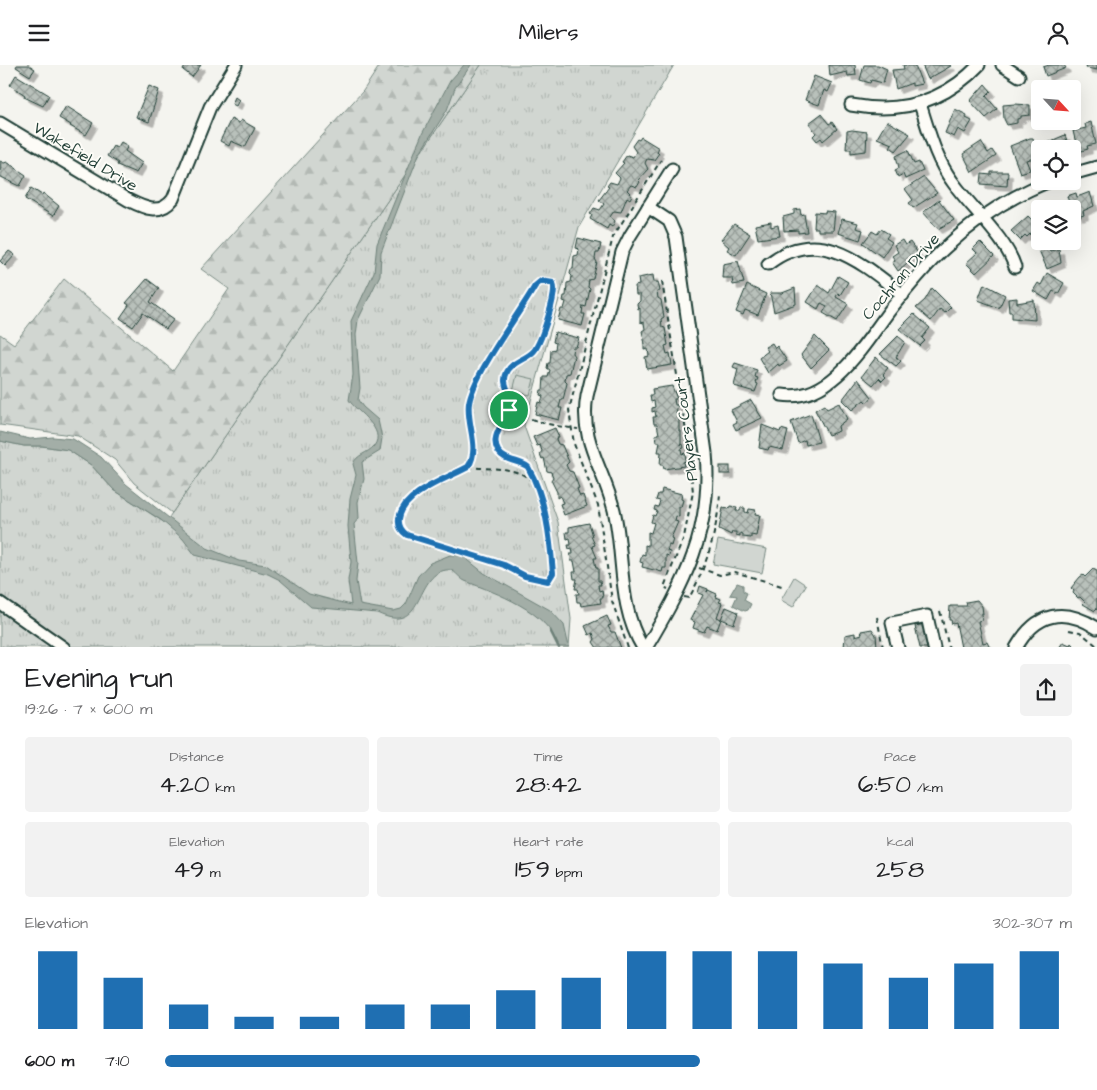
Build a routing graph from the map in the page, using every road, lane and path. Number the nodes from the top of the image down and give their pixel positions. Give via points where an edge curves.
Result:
1 (236, 65) edge
2 (979, 65) edge
3 (1002, 65) edge
4 (1019, 76) dead end
5 (920, 104) junction
6 (851, 105) dead end
7 (0, 123) edge
8 (661, 160) dead end
9 (1097, 167) edge
10 (672, 169) dead end
11 (1081, 171) edge
12 (1031, 189) edge
13 (648, 207) junction
14 (980, 218) junction
15 (768, 264) dead end
16 (1015, 267) dead end
17 (662, 281) dead end
18 (903, 295) junction
19 (513, 392) dead end
20 (782, 395) dead end
21 (510, 401) junction
22 (509, 410) junction
23 (571, 428) junction
24 (585, 430) junction
25 (468, 467) junction
26 (534, 483) junction
27 (720, 494) dead end
28 (690, 565) junction
29 (704, 569) junction
30 (785, 587) dead end
31 (670, 590) dead end
32 (682, 597) dead end
33 (0, 603) edge
34 (940, 611) dead end
35 (876, 617) dead end
36 (1097, 628) edge
37 (1069, 630) dead end
38 (1097, 646) edge
39 (64, 647) edge
40 (628, 647) edge
41 (644, 647) edge
42 (883, 647) edge
43 (898, 647) edge
44 (934, 647) edge
45 (949, 647) edge
46 (1016, 647) edge

1 - 7 street, Wakefield Drive via 210,107 173,199 157,210 144,208 120,196
2 - 5 street via 959,84
3 - 4 street
5 - 6 street via 886,108
5 - 14 street via 940,162
8 - 23 path via 613,237 569,410
9 - 11 street
10 - 13 street, Players Court
12 - 14 street, Cochran Drive
13 - 24 street, Players Court via 626,242 620,261 586,401
13 - 28 street, Players Court via 669,221 676,237 706,453 707,499
14 - 16 street via 1007,248
14 - 18 street, Cochran Drive via 941,252
15 - 18 street via 798,250 831,250 856,259
17 - 31 path via 693,492 684,537 664,587
18 - 20 street, Cochran Drive via 834,378 807,393
19 - 21 path
21 - 22 path
21 - 25 path via 505,377 510,368 529,356 540,341 555,291 550,281 541,281 535,286 474,387 468,414 474,452
22 - 23 path via 531,420
22 - 26 path via 496,437 496,447 504,457 526,466
23 - 24 path
23 - 40 path via 598,505 612,601
24 - 41 street, Players Court via 614,508 626,611
25 - 26 path via 513,471
25 - 26 path via 407,501 399,516 401,531 516,569 525,576 548,581 553,573 550,542
27 - 29 path via 718,519
28 - 29 path
28 - 41 street, Players Court via 680,589
29 - 30 path via 720,575 734,572
29 - 32 path via 689,598
33 - 39 street
34 - 45 path
35 - 42 path
36 - 46 street via 1073,615 1056,615 1032,628
37 - 38 path via 1080,632
43 - 44 street via 892,623 927,616

